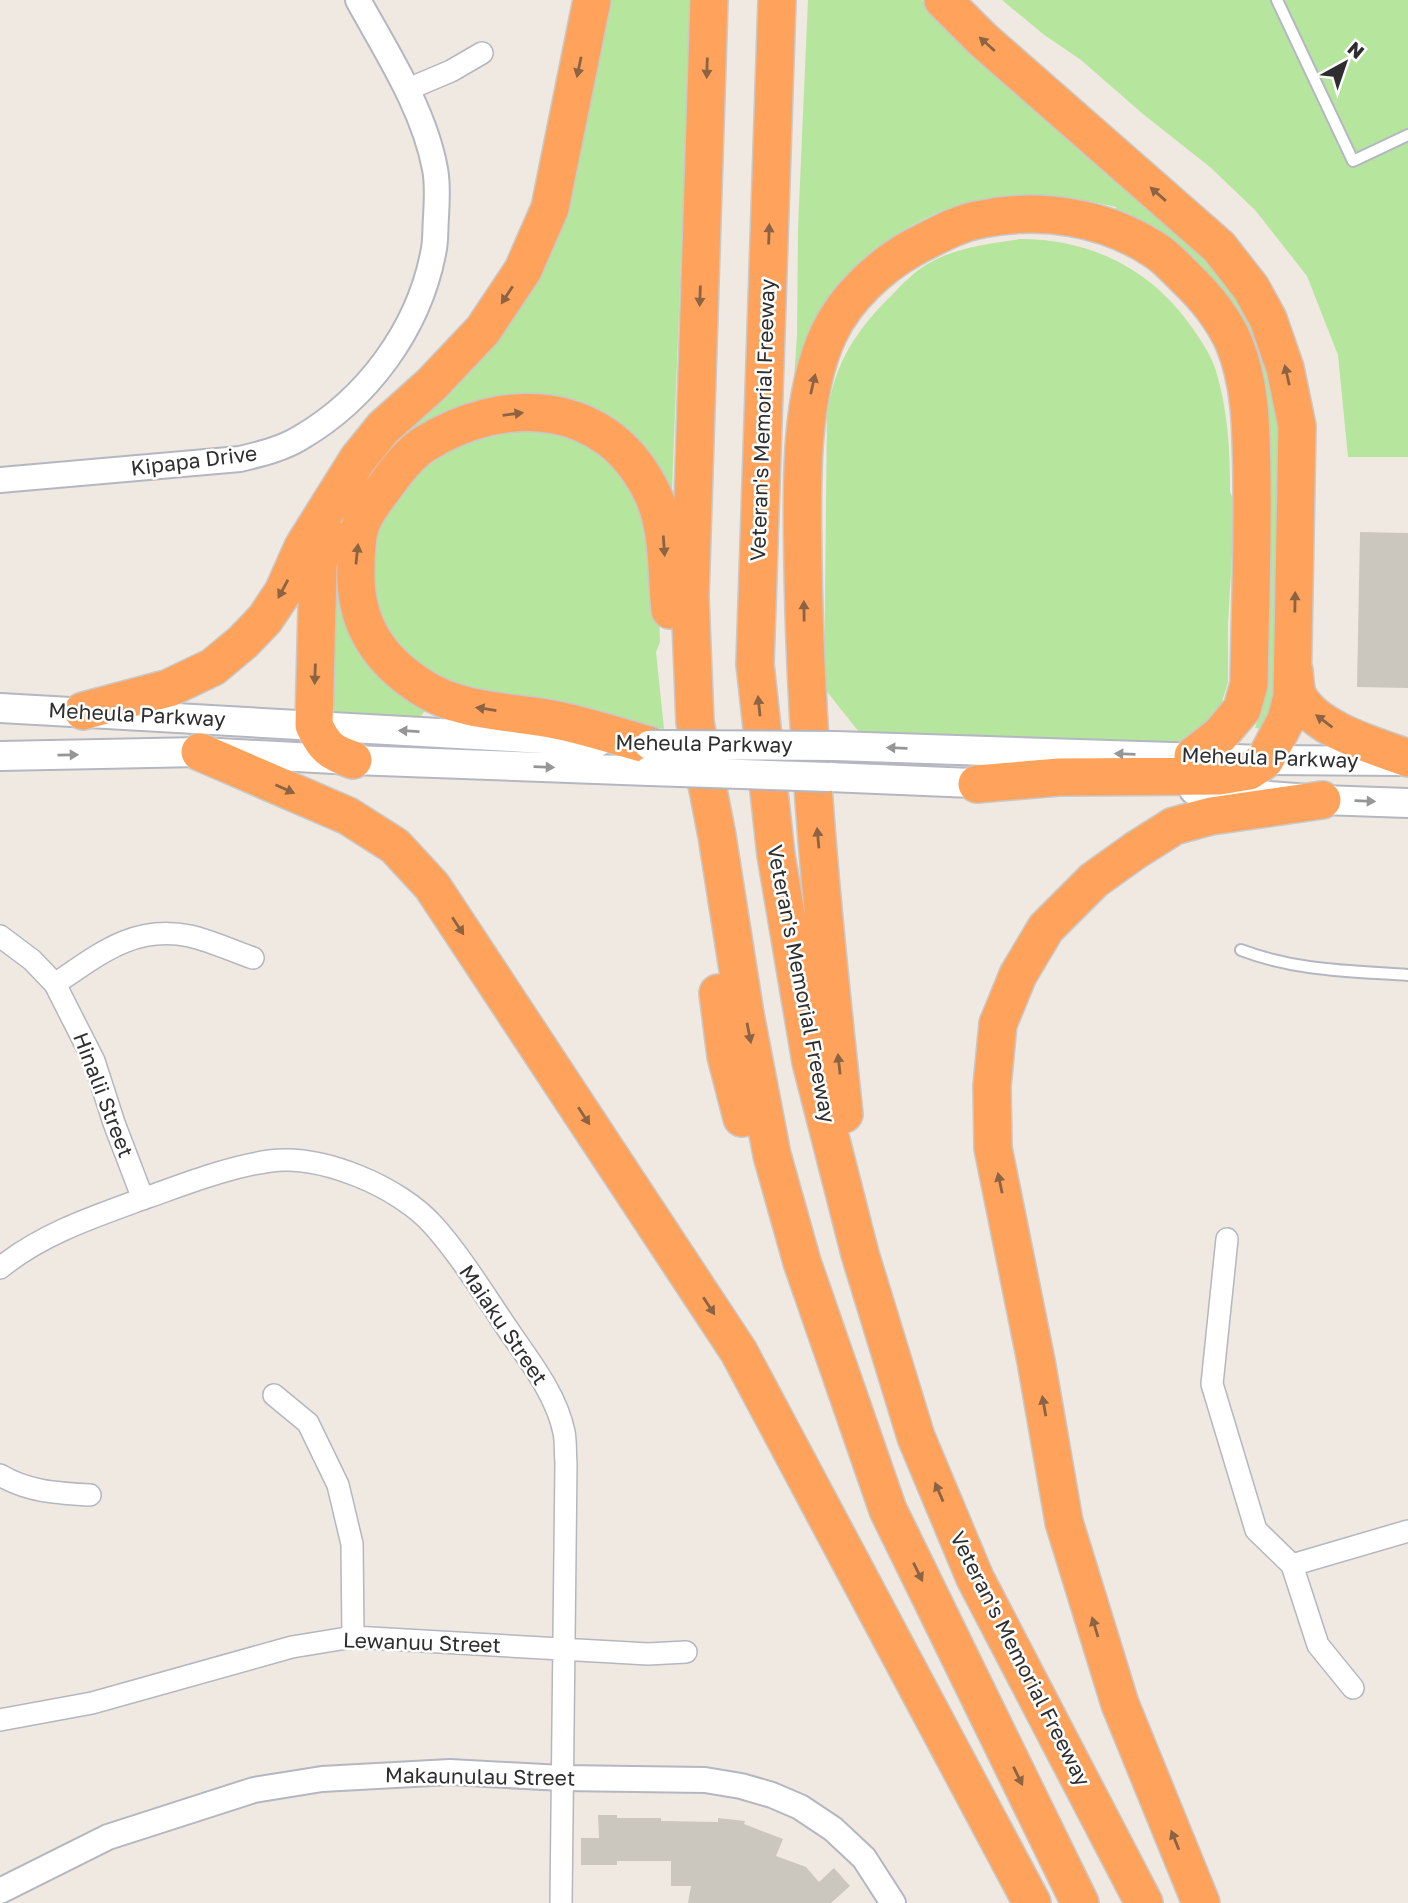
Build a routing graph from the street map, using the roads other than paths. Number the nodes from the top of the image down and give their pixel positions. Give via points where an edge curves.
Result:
1 (358, 0) edge
2 (592, 0) edge
3 (709, 0) edge
4 (777, 0) edge
5 (943, 0) edge
6 (1277, 0) edge
7 (482, 53) dead end
8 (406, 90) junction
9 (1408, 135) edge
10 (0, 480) edge
11 (340, 486) junction
12 (1294, 670) junction
13 (0, 708) edge
14 (83, 711) junction
15 (314, 725) junction
16 (200, 752) junction
17 (0, 756) edge
18 (1193, 756) junction
19 (649, 758) junction
20 (353, 760) junction
21 (1265, 760) junction
22 (1408, 760) edge
23 (977, 784) junction
24 (1322, 800) junction
25 (1408, 803) edge
26 (0, 936) edge
27 (1241, 950) dead end
28 (253, 958) dead end
29 (1408, 975) edge
30 (55, 984) junction
31 (143, 1199) junction
32 (1227, 1238) dead end
33 (860, 1254) junction
34 (0, 1268) edge
35 (274, 1395) dead end
36 (0, 1475) edge
37 (90, 1495) dead end
38 (888, 1510) junction
39 (1408, 1531) edge
40 (1292, 1565) junction
41 (353, 1637) junction
42 (563, 1649) junction
43 (687, 1652) dead end
44 (1353, 1688) dead end
45 (0, 1720) edge
46 (562, 1778) junction
47 (0, 1891) edge
48 (561, 1903) edge
49 (893, 1903) edge
50 (1032, 1903) edge
51 (1080, 1903) edge
52 (1144, 1903) edge
53 (1201, 1903) edge

1 - 8 street, Kipapa Drive
2 -> 11 highway via 550,208 523,270 483,330 383,428
3 -> 38 highway via 690,597 695,722 772,1155 802,1262
33 -> 4 highway, Veteran's Memorial Freeway via 811,1062 776,855 755,664
12 -> 5 highway via 1297,426 1285,368 1268,319 1219,247 982,40
6 - 9 lane via 1353,160
7 - 8 street
8 - 10 street, Kipapa Drive via 428,138 436,171 434,253 420,302 374,378 339,411 299,439 240,459
11 -> 14 highway via 303,547 283,592 243,642 213,667 169,688
11 -> 15 highway via 326,522 318,566
12 - 21 highway via 1286,720
22 -> 12 highway via 1342,734 1320,720 1298,697
13 - 14 main road, Meheula Parkway
14 - 15 main road, Meheula Parkway
19 -> 15 main road, Meheula Parkway
15 - 20 highway via 322,743 334,754
17 -> 16 main road, Meheula Parkway
16 - 20 main road, Meheula Parkway
16 -> 50 highway via 348,816 395,846 432,886 739,1352
18 -> 19 main road, Meheula Parkway, bridge via 835,747
18 - 21 main road, Meheula Parkway
33 -> 18 highway via 830,986 805,673 802,512 807,409 829,331 858,290 895,258 978,219 1029,214 1079,218 1157,251 1215,310 1234,343 1251,405 1249,684 1242,709 1220,735
20 -> 19 main road, Meheula Parkway
19 - 23 main road, Meheula Parkway, bridge via 830,776
19 -> 38 highway via 553,719 458,705 424,689 389,663 368,632 357,599 357,547 361,523 399,466 421,446 486,417 531,411 565,417 600,432 630,457 653,494 663,521 688,811 706,891 726,1056 792,1284
21 - 22 main road, Meheula Parkway
21 - 23 highway via 1250,771 1219,776 1059,777
23 - 24 main road, Meheula Parkway via 1192,790
24 -> 25 main road, Meheula Parkway
53 -> 24 highway via 1119,1704 1064,1521 993,1148 998,1024 1018,975 1046,928 1094,880 1174,826
26 - 30 street, Hinalii Street
27 - 29 lane via 1270,961 1308,967
28 - 30 street via 191,936 144,935 109,947
30 - 31 street, Hinalii Street via 94,1061
31 - 34 street, Maiaku Street via 47,1236
31 - 42 street, Maiaku Street via 212,1174 272,1161 310,1163 343,1170 376,1185 408,1203 433,1225 552,1397 564,1432
32 - 40 street via 1212,1384 1256,1530
52 -> 33 highway, Veteran's Memorial Freeway via 975,1578 916,1437
35 - 41 street via 308,1423 338,1485 352,1544
36 - 37 street via 47,1493
38 -> 51 highway
39 - 40 street
40 - 44 street via 1318,1645
41 - 42 street, Lewanuu Street
41 - 45 street, Lewanuu Street via 292,1647 92,1703
42 - 43 street, Lewanuu Street
42 - 46 street, Maiaku Street
46 - 47 street, Makaunulau Street via 383,1774 254,1790 108,1836
46 - 48 street, Maiaku Street
46 - 49 street, Makaunulau Street via 705,1780 772,1795 833,1829 864,1858

